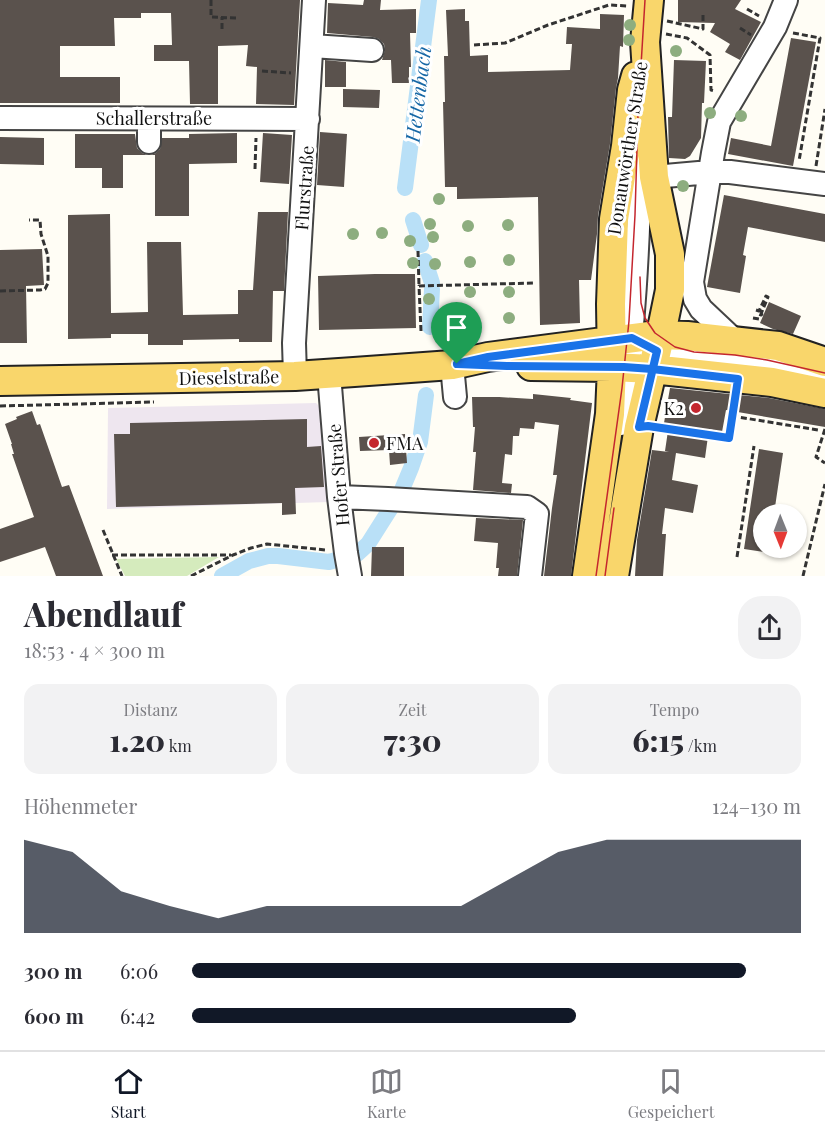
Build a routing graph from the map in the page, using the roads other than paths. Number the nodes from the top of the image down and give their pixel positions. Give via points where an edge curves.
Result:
1 (314, 0) edge
2 (786, 0) edge
3 (647, 19) edge
4 (312, 46) junction
5 (372, 50) dead end
6 (0, 118) edge
7 (308, 118) junction
8 (149, 119) junction
9 (149, 142) dead end
10 (710, 172) junction
11 (654, 177) junction
12 (811, 182) edge
13 (735, 341) junction
14 (638, 350) junction
15 (825, 362) edge
16 (454, 364) junction
17 (329, 374) junction
18 (295, 376) junction
19 (825, 377) edge
20 (0, 381) edge
21 (825, 393) edge
22 (455, 397) dead end
23 (339, 497) junction
24 (349, 566) edge
25 (530, 576) edge
26 (587, 576) edge
27 (601, 576) edge
28 (614, 576) edge

1 - 4 street, Flurstraße
2 - 10 street via 774,30 719,122
3 - 11 main road, Donauwörther Straße
3 - 14 main road, Donauwörther Straße via 632,90 614,219 610,304
4 - 5 street
4 - 7 street, Flurstraße
6 - 8 street, Schallerstraße
7 - 8 street, Schallerstraße
7 - 18 street, Flurstraße
8 - 9 street
10 - 11 street
10 - 12 street
10 - 13 street via 693,282 695,299 700,309
11 - 14 main road, Donauwörther Straße via 670,254 669,290
13 - 14 main road via 687,336
13 - 15 main road via 778,346
14 - 16 main road, Dieselstraße via 488,357
14 - 19 street via 766,364
14 - 21 main road via 738,379
14 - 26 main road, Donauwörther Straße via 610,414
14 - 27 street
14 - 28 main road, Donauwörther Straße via 639,427
16 - 17 main road, Dieselstraße
16 - 22 street
17 - 18 main road, Dieselstraße
17 - 23 street, Hofer Straße
18 - 20 main road, Dieselstraße
23 - 24 street, Hofer Straße
23 - 25 street via 526,507 537,514

